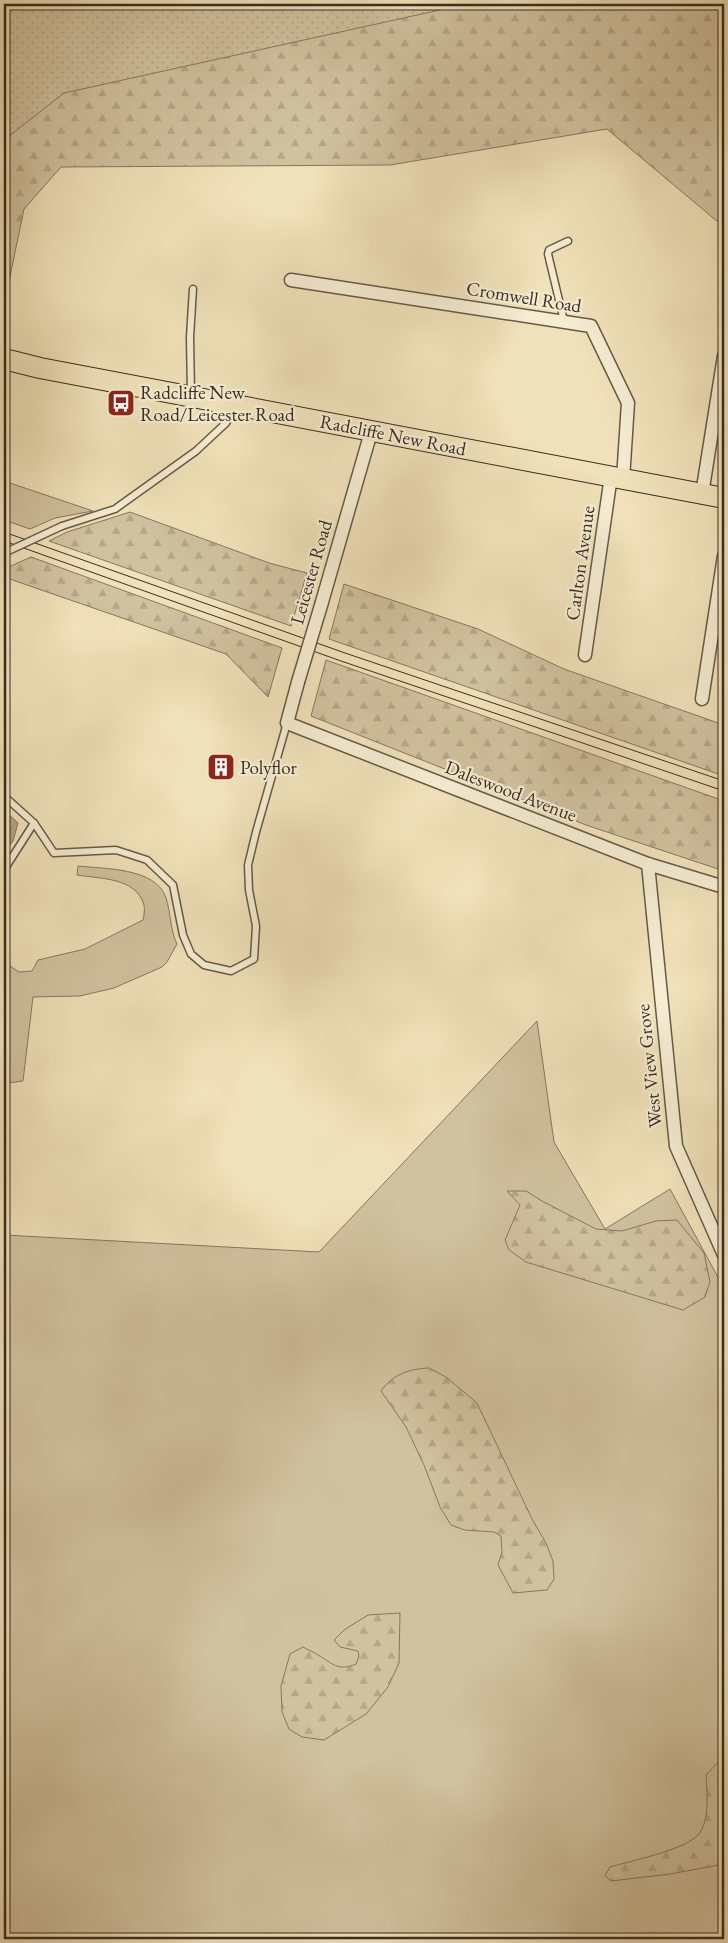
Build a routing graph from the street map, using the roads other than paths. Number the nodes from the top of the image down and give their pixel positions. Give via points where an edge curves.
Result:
1 (568, 241) dead end
2 (291, 280) dead end
3 (193, 289) dead end
4 (564, 322) junction
5 (724, 356) edge
6 (4, 359) edge
7 (191, 396) junction
8 (235, 405) junction
9 (371, 432) junction
10 (617, 478) junction
11 (702, 494) junction
12 (724, 498) edge
13 (4, 553) edge
14 (724, 556) edge
15 (585, 655) dead end
16 (702, 698) dead end
17 (287, 723) junction
18 (4, 796) edge
19 (34, 823) junction
20 (648, 864) junction
21 (4, 870) edge
22 (724, 887) edge
23 (724, 1255) edge

1 - 4 lane via 552,248 548,254
2 - 4 street, Cromwell Road
3 - 7 lane
4 - 10 street, Cromwell Road via 591,326 628,403
5 - 11 street
6 - 7 main road, Radcliffe New Road
7 - 8 main road, Radcliffe New Road
8 - 9 main road, Radcliffe New Road
8 - 13 lane, bridge via 226,423 196,451 116,509 62,526
9 - 10 main road, Radcliffe New Road
9 - 17 street, Leicester Road, bridge
10 - 11 main road, Radcliffe New Road
10 - 15 street, Carlton Avenue
11 - 12 main road, Radcliffe New Road
14 - 16 street
17 - 19 lane via 248,864 256,926 254,959 231,971 204,965 191,954 183,935 173,885 147,860 116,850 54,853
17 - 20 street, Daleswood Avenue
18 - 19 lane
19 - 21 lane
20 - 22 street, Daleswood Avenue
20 - 23 street, West View Grove via 676,1146

